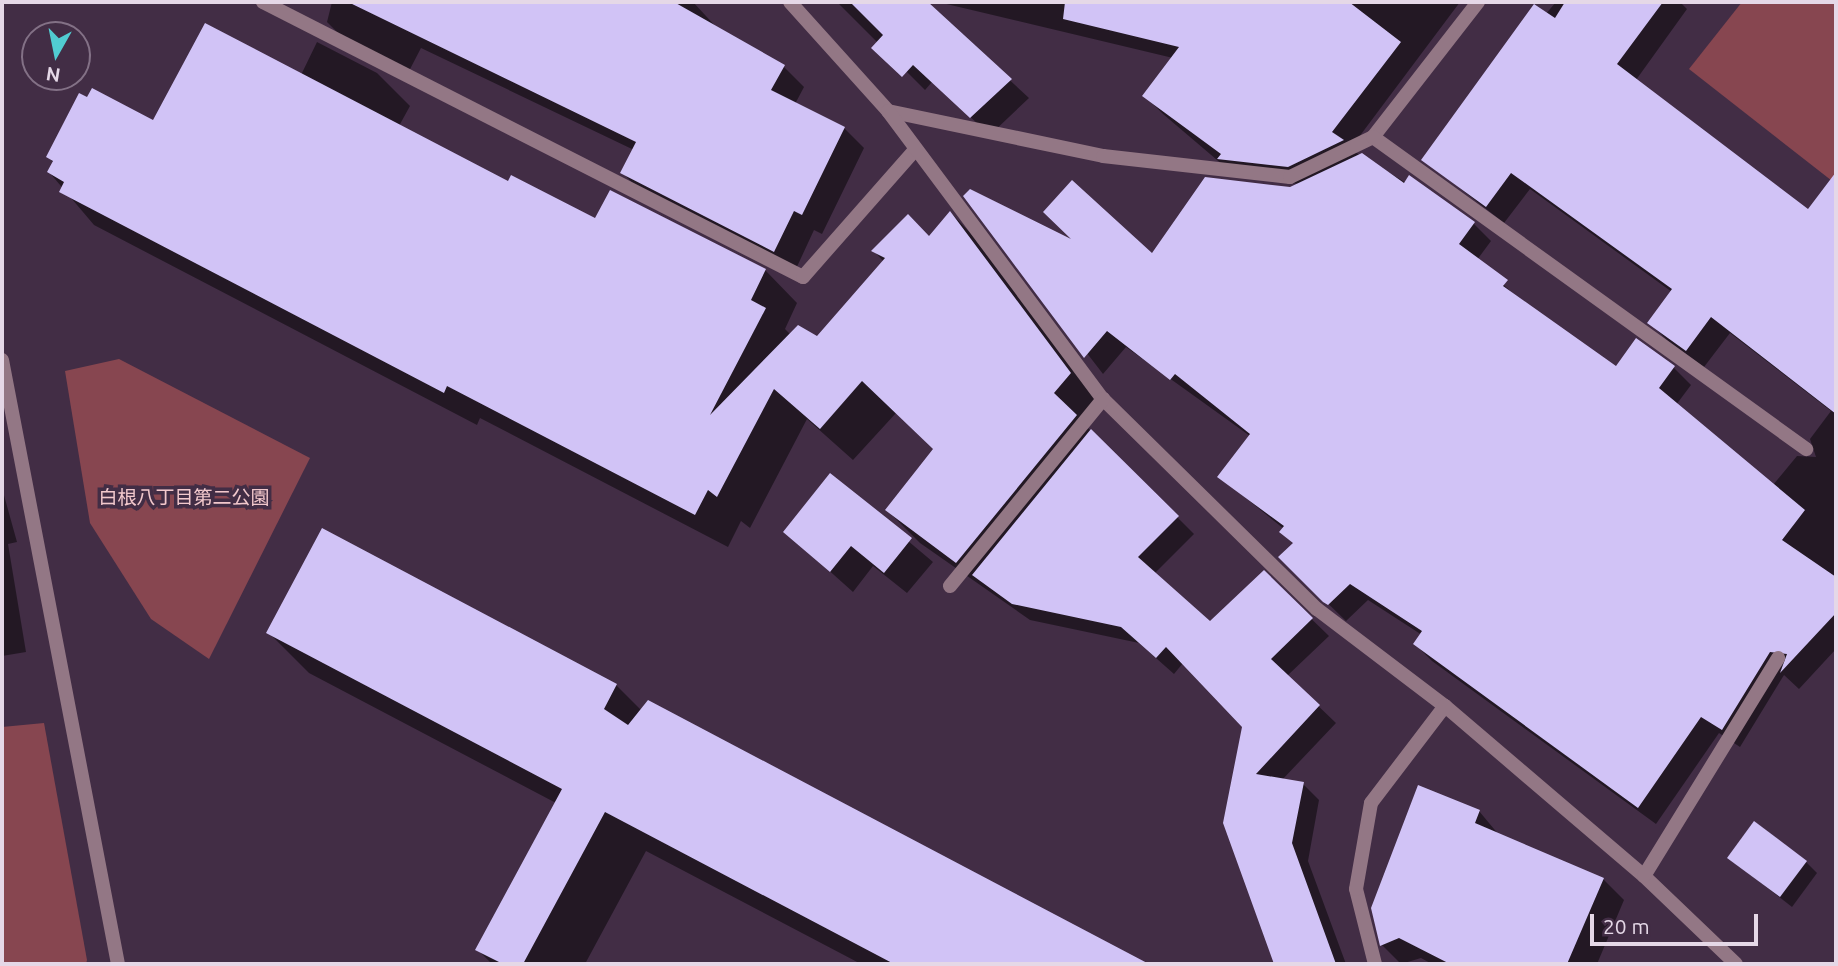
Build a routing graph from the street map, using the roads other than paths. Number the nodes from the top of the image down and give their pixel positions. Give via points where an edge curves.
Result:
1 (263, 2) edge
2 (790, 2) edge
3 (1478, 2) edge
4 (888, 111) junction
5 (1373, 137) junction
6 (914, 151) junction
7 (2, 360) edge
8 (1103, 399) junction
9 (1806, 449) dead end
10 (950, 586) dead end
11 (1778, 659) dead end
12 (1445, 706) junction
13 (1644, 876) junction
14 (118, 964) edge
15 (1375, 964) edge
16 (1736, 964) edge

1 - 6 street via 803,277
2 - 4 street
3 - 5 street
4 - 5 street via 1103,156 1290,177
4 - 6 street
5 - 9 street
6 - 8 street
7 - 14 street
8 - 10 street
8 - 12 street via 1317,609
11 - 13 street
12 - 13 street
12 - 15 street via 1371,803 1356,889
13 - 16 street

